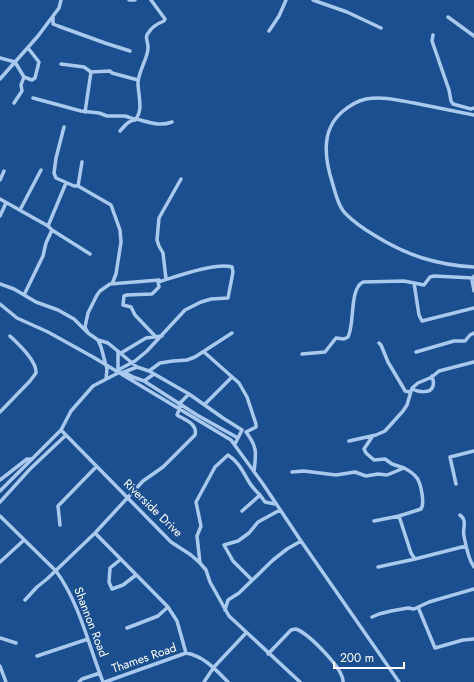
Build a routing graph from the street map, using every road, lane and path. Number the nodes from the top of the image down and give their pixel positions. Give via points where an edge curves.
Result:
1 (61, 0) edge
2 (129, 0) edge
3 (135, 0) edge
4 (151, 0) edge
5 (286, 0) edge
6 (313, 0) edge
7 (52, 17) junction
8 (448, 17) dead end
9 (381, 28) dead end
10 (269, 31) dead end
11 (433, 35) dead end
12 (474, 36) edge
13 (28, 48) junction
14 (130, 51) dead end
15 (0, 58) edge
16 (15, 62) junction
17 (61, 64) dead end
18 (91, 72) junction
19 (24, 77) junction
20 (0, 79) edge
21 (138, 80) junction
22 (33, 98) dead end
23 (14, 103) dead end
24 (474, 108) edge
25 (85, 112) junction
26 (474, 115) edge
27 (135, 119) junction
28 (172, 122) dead end
29 (64, 127) dead end
30 (120, 131) dead end
31 (82, 162) dead end
32 (41, 170) dead end
33 (4, 171) dead end
34 (182, 179) dead end
35 (0, 180) edge
36 (66, 183) junction
37 (78, 186) junction
38 (0, 199) edge
39 (6, 203) junction
40 (20, 210) junction
41 (0, 216) edge
42 (48, 226) junction
43 (52, 230) junction
44 (90, 254) dead end
45 (474, 267) edge
46 (473, 277) edge
47 (165, 280) junction
48 (414, 283) junction
49 (0, 284) edge
50 (112, 284) junction
51 (474, 291) edge
52 (24, 295) junction
53 (0, 304) edge
54 (474, 308) edge
55 (88, 333) junction
56 (232, 333) dead end
57 (474, 333) edge
58 (10, 336) dead end
59 (155, 336) junction
60 (162, 336) junction
61 (98, 340) junction
62 (379, 344) dead end
63 (119, 352) junction
64 (204, 352) junction
65 (416, 352) dead end
66 (302, 354) dead end
67 (132, 362) junction
68 (474, 362) edge
69 (106, 364) junction
70 (137, 367) junction
71 (118, 371) junction
72 (149, 371) junction
73 (124, 372) junction
74 (154, 374) junction
75 (432, 376) junction
76 (232, 377) junction
77 (106, 379) junction
78 (144, 381) junction
79 (411, 392) junction
80 (189, 394) junction
81 (204, 404) junction
82 (180, 406) junction
83 (0, 412) edge
84 (61, 430) junction
85 (66, 435) junction
86 (372, 436) junction
87 (238, 438) junction
88 (349, 441) dead end
89 (235, 444) junction
90 (474, 450) edge
91 (31, 459) junction
92 (96, 467) junction
93 (404, 468) junction
94 (254, 472) junction
95 (292, 472) dead end
96 (0, 480) edge
97 (456, 484) dead end
98 (0, 491) edge
99 (260, 495) junction
100 (127, 498) junction
101 (0, 502) edge
102 (275, 504) junction
103 (280, 510) junction
104 (242, 512) dead end
105 (460, 515) dead end
106 (0, 516) edge
107 (399, 516) junction
108 (374, 521) dead end
109 (60, 525) dead end
110 (95, 533) junction
111 (24, 540) junction
112 (301, 541) junction
113 (466, 546) junction
114 (415, 558) junction
115 (120, 559) junction
116 (0, 562) edge
117 (200, 563) junction
118 (474, 567) edge
119 (378, 568) dead end
120 (56, 571) junction
121 (136, 575) junction
122 (252, 580) junction
123 (474, 589) edge
124 (25, 600) dead end
125 (168, 607) junction
126 (418, 607) junction
127 (225, 610) junction
128 (372, 617) dead end
129 (127, 628) dead end
130 (246, 633) junction
131 (0, 638) edge
132 (88, 639) junction
133 (474, 639) edge
134 (16, 643) dead end
135 (186, 654) junction
136 (268, 654) junction
137 (37, 656) dead end
138 (0, 666) edge
139 (214, 667) junction
140 (100, 673) junction
141 (6, 682) edge
142 (78, 682) edge
143 (104, 682) edge
144 (204, 682) edge
145 (228, 682) edge
146 (300, 682) edge
147 (343, 682) edge
148 (399, 682) edge

1 - 7 street
2 - 3 street
4 - 21 street via 164,21 147,35 148,48
5 - 10 street
6 - 9 street
7 - 13 street
7 - 14 street via 53,24
8 - 12 street
11 - 24 street via 432,41 451,101 453,104
13 - 16 street
13 - 19 street via 39,62 36,78 32,80
15 - 16 street
16 - 19 street
16 - 20 street
17 - 18 street via 84,67
18 - 21 street via 110,70 112,73
18 - 25 street
19 - 23 street via 22,91
21 - 27 street via 140,103
22 - 25 street
25 - 27 street
26 - 45 street via 389,98 367,99 353,104 335,118 328,134 326,148 328,170 337,198 344,213 354,222 414,256 445,264
27 - 28 street via 165,125
27 - 30 street
29 - 36 street via 54,173 56,178
31 - 37 street
32 - 40 street
33 - 35 street
34 - 47 street via 159,218 157,240 163,253
36 - 37 street
36 - 42 street
37 - 50 street via 113,208 120,230 120,242 116,274
38 - 39 street
39 - 40 street
39 - 41 street
40 - 42 street
42 - 43 street
43 - 44 street
43 - 52 street via 43,256
46 - 48 street via 434,276 424,285
46 - 51 street
47 - 50 street
47 - 59 street via 158,282 159,287 152,294 124,296 123,305 131,307 135,315
47 - 60 street via 214,268 233,268 228,298 188,308
48 - 54 street via 422,321
48 - 66 street via 361,282 353,305 352,328 348,337 336,338 325,352
49 - 52 street
50 - 55 street via 100,291 94,300 85,325
52 - 55 street via 74,319
53 - 69 street via 17,318
55 - 61 street
56 - 64 street
57 - 65 street via 465,341 454,341
58 - 83 street via 32,360 36,373
59 - 60 street
59 - 63 street via 144,338
60 - 67 street
61 - 63 street via 108,343
61 - 69 street
62 - 79 street via 405,391
63 - 67 street
63 - 71 street
64 - 72 street via 187,360 160,363
64 - 76 street
67 - 70 street
67 - 71 street
68 - 75 street via 439,371
69 - 71 street
69 - 77 street
70 - 72 street
70 - 73 street
71 - 73 street
71 - 77 street
71 - 82 street
72 - 74 street
73 - 78 street
74 - 78 street
74 - 80 street
75 - 79 street via 418,383
75 - 79 street via 432,388 424,392
76 - 81 street
76 - 94 street via 245,393 256,422 256,427 246,432 256,454
77 - 84 street via 93,386 74,407
78 - 82 street
79 - 86 street via 400,415 385,430
80 - 81 street
80 - 82 street
81 - 87 street via 242,430
82 - 87 street
82 - 89 street
82 - 100 street via 178,415 195,427 195,435 164,467 143,481
84 - 85 street, Riverside Drive
84 - 91 street
85 - 92 street, Riverside Drive
85 - 101 street
86 - 88 street
86 - 93 street via 364,449 369,457 385,459
87 - 89 street
89 - 94 street
90 - 97 street via 450,457
91 - 96 street via 27,459
91 - 98 street
92 - 100 street, Riverside Drive
92 - 109 street via 58,506
93 - 95 street via 387,474 364,476 355,472
93 - 107 street via 417,477 423,505 421,509
94 - 102 street
99 - 102 street via 265,502
99 - 104 street
99 - 117 street via 249,483 243,470 228,455 215,467 196,502 201,526 197,536
100 - 110 street
100 - 117 street, Riverside Drive via 171,542
102 - 103 street
103 - 112 street
103 - 122 street via 258,522 238,541 224,545 233,561
105 - 113 street via 464,522
106 - 111 street, Shannon Road
107 - 108 street
107 - 114 street
110 - 115 street
110 - 120 street
111 - 116 street
111 - 120 street, Shannon Road
112 - 122 street via 273,560
112 - 148 street
113 - 114 street
113 - 118 street
114 - 119 street
115 - 121 street
115 - 121 street via 110,568 109,582 112,589 123,586
117 - 127 street, Riverside Drive via 206,570
120 - 124 street
120 - 132 street, Shannon Road via 70,591
121 - 125 street
122 - 127 street via 228,600
123 - 126 street
125 - 129 street via 158,616
125 - 135 street via 177,621
126 - 128 street
126 - 133 street via 435,648
127 - 130 street, Riverside Drive
130 - 136 street, Riverside Drive
130 - 139 street
131 - 134 street
132 - 137 street
132 - 140 street, Shannon Road
135 - 139 street, Thames Road via 198,656
135 - 143 street, Thames Road
136 - 146 street, Riverside Drive
136 - 147 street via 290,630 296,629 320,647 341,675
138 - 141 street
139 - 144 street
139 - 145 street, Thames Road
140 - 142 street
140 - 143 street, Shannon Road

